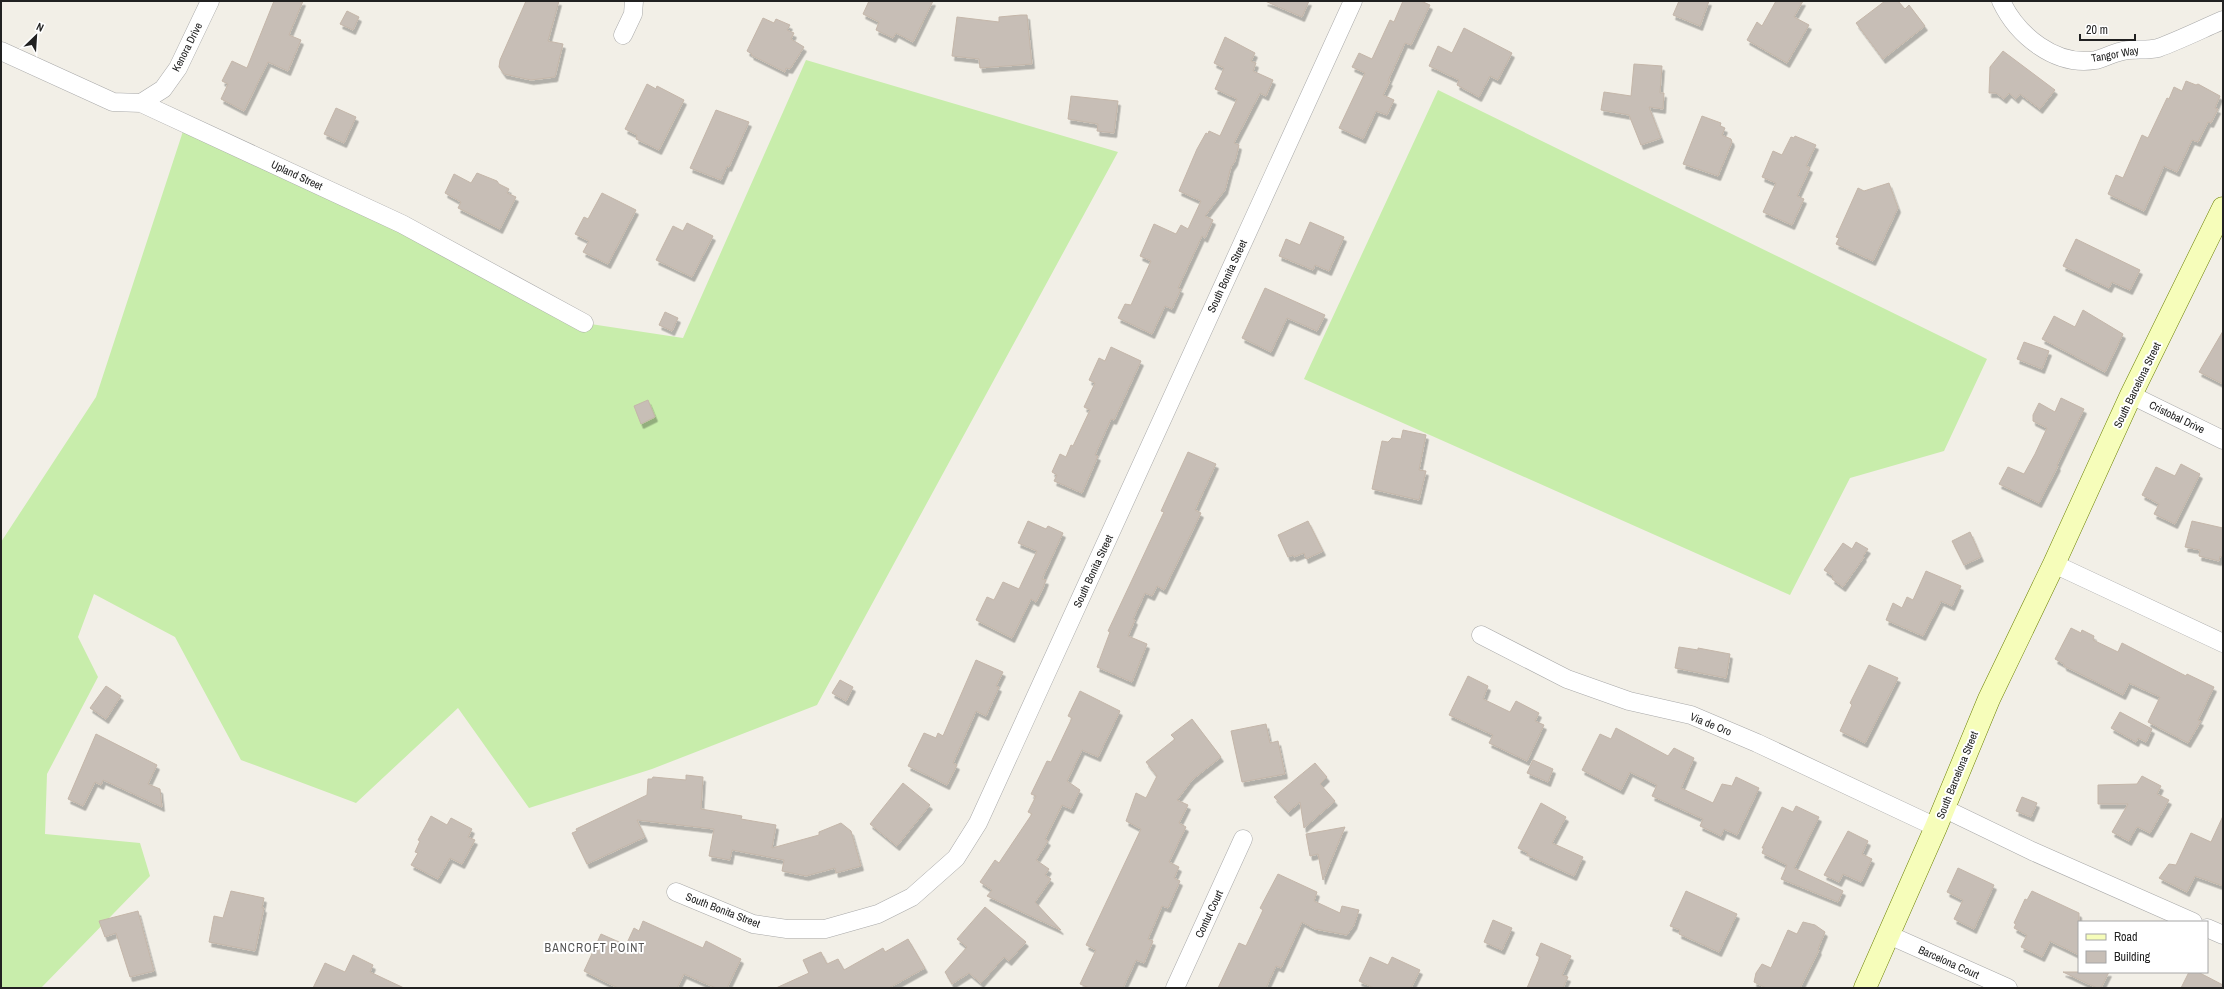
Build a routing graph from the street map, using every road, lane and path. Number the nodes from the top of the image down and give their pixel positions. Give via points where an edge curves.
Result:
1 (210, 1) edge
2 (634, 1) edge
3 (1353, 1) edge
4 (2001, 1) edge
5 (2223, 20) edge
6 (623, 35) dead end
7 (1, 51) edge
8 (141, 103) junction
9 (2223, 208) edge
10 (584, 323) dead end
11 (2131, 395) junction
12 (2223, 440) edge
13 (2054, 564) junction
14 (1481, 635) dead end
15 (2223, 643) edge
16 (1940, 818) junction
17 (1243, 839) dead end
18 (676, 892) dead end
19 (2192, 921) edge
20 (2208, 928) edge
21 (1889, 935) junction
22 (2223, 935) edge
23 (1175, 988) edge
24 (1866, 988) edge
25 (2008, 988) edge

1 - 8 street, Kenora Drive via 178,68 163,89
2 - 6 street via 633,14
3 - 18 street, South Bonita Street via 981,815 956,858 912,897 878,914 825,929 787,930 753,924
4 - 5 street, Tangor Way via 2016,25 2038,45 2066,57 2081,60 2096,60 2120,51 2157,48
7 - 8 street, Upland Street via 113,102
8 - 10 street, Upland Street via 402,224
9 - 11 main road, South Barcelona Street
11 - 12 street, Cristobal Drive
11 - 13 main road, South Barcelona Street
13 - 15 street
13 - 16 main road, South Barcelona Street via 1989,699
14 - 16 street, Via de Oro via 1567,679 1629,701 1691,715
16 - 19 street, Via de Oro via 2032,851
16 - 21 main road, South Barcelona Street
17 - 23 street, Contut Court
20 - 22 street
21 - 24 main road, South Barcelona Street
21 - 25 street, Barcelona Court

